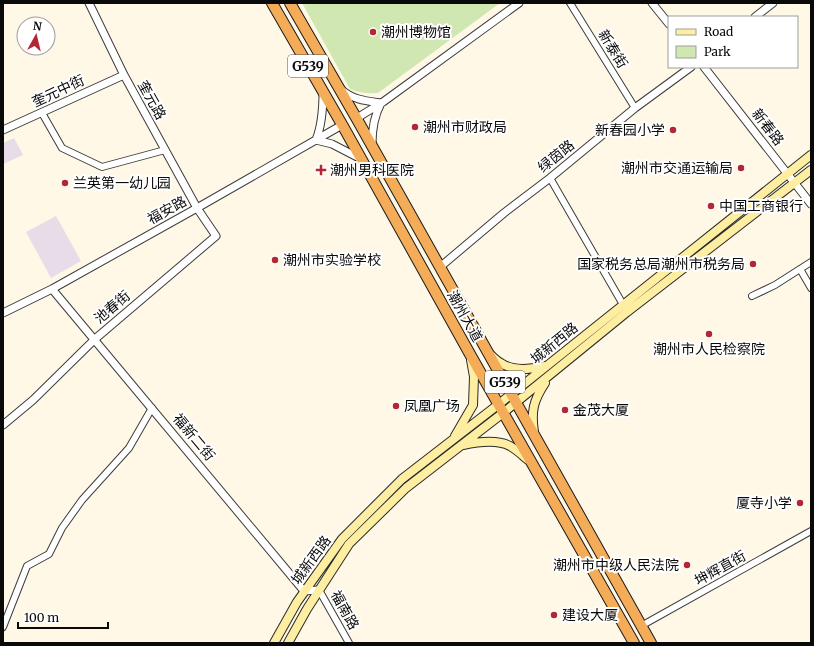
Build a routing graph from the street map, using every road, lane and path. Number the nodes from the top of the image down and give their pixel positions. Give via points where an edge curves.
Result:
1 (89, 3) edge
2 (272, 3) edge
3 (290, 3) edge
4 (519, 3) edge
5 (570, 3) edge
6 (652, 3) edge
7 (772, 3) edge
8 (756, 16) edge
9 (668, 23) edge
10 (690, 68) edge
11 (705, 68) edge
12 (124, 75) junction
13 (339, 87) junction
14 (323, 92) junction
15 (381, 103) junction
16 (635, 108) junction
17 (42, 112) junction
18 (360, 116) junction
19 (342, 126) junction
20 (3, 130) edge
21 (316, 140) junction
22 (372, 145) junction
23 (165, 150) junction
24 (811, 155) edge
25 (361, 159) junction
26 (811, 170) edge
27 (788, 174) junction
28 (550, 178) junction
29 (794, 183) junction
30 (811, 204) edge
31 (197, 208) junction
32 (811, 262) edge
33 (440, 267) junction
34 (800, 269) junction
35 (811, 288) edge
36 (52, 289) junction
37 (752, 296) dead end
38 (623, 304) junction
39 (628, 312) junction
40 (3, 313) edge
41 (95, 339) junction
42 (489, 354) junction
43 (471, 356) junction
44 (546, 366) junction
45 (550, 375) junction
46 (513, 398) junction
47 (152, 408) junction
48 (501, 408) junction
49 (3, 425) edge
50 (535, 435) junction
51 (453, 440) junction
52 (461, 446) junction
53 (533, 465) junction
54 (811, 531) edge
55 (319, 590) junction
56 (304, 591) junction
57 (641, 626) junction
58 (3, 627) edge
59 (274, 643) edge
60 (288, 643) edge
61 (349, 643) edge
62 (634, 643) edge
63 (651, 643) edge

1 - 12 street, 奎元路
2 - 14 highway, 潮州大道 / G539
3 - 13 highway, 潮州大道 / G539
4 - 15 street
5 - 16 street, 新泰街
6 - 9 street
7 - 8 street
10 - 16 street, 绿茵路
11 - 27 street, 新春路
12 - 17 street, 奎元中街
12 - 23 street, 奎元路
13 - 15 street via 349,96
13 - 18 highway, 潮州大道 / G539
14 - 19 highway, 潮州大道 / G539
14 - 21 street via 319,134
15 - 18 street
15 - 22 street via 373,126
16 - 28 street, 绿茵路
17 - 20 street, 奎元中街
17 - 23 street via 62,148 102,167
18 - 22 highway, 潮州大道 / G539
19 - 21 street, 福安路
19 - 25 highway, 潮州大道 / G539
21 - 25 street via 332,144
21 - 31 street, 福安路
22 - 33 highway, 潮州大道 / G539
23 - 31 street, 奎元路
24 - 27 main road, 城新西路
25 - 43 highway, 潮州大道 / G539
26 - 29 main road, 城新西路
27 - 29 street, 新春路
27 - 38 main road, 城新西路
28 - 33 street, 绿茵路
28 - 38 street
29 - 30 street, 新春路
29 - 39 main road, 城新西路
31 - 36 street, 福安路
31 - 41 street, 池春街 via 216,236
32 - 34 street
33 - 42 highway, 潮州大道 / G539
34 - 35 street
34 - 37 street
36 - 40 street, 福安路
36 - 41 street, 福新二街
38 - 39 street
38 - 44 main road, 城新西路
39 - 45 main road, 城新西路
41 - 47 street, 福新二街
41 - 49 street, 池春街 via 33,400
42 - 44 main road via 502,364 514,368
42 - 46 highway, 潮州大道 / G539
43 - 48 highway, 潮州大道 / G539
43 - 51 main road via 474,377 473,405
44 - 46 main road, 城新西路
45 - 46 main road, 城新西路
45 - 50 main road via 534,405 532,419
46 - 48 main road, 城新西路
46 - 50 highway, 潮州大道 / G539
47 - 56 street, 福新二街
47 - 58 street via 129,448 82,500 62,528 49,554 27,566
48 - 51 main road, 城新西路
48 - 52 main road, 城新西路
48 - 53 highway, 潮州大道 / G539
50 - 57 highway, 潮州大道 / G539
51 - 56 main road, 城新西路 via 402,479 342,539
52 - 53 main road via 477,442 494,442 509,446
52 - 55 main road, 城新西路 via 406,488 349,544
53 - 62 highway, 潮州大道 / G539
54 - 57 street, 坤辉直街
55 - 56 street
55 - 60 main road, 城新西路
55 - 61 street, 福南路
56 - 59 main road, 城新西路
57 - 63 highway, 潮州大道 / G539

